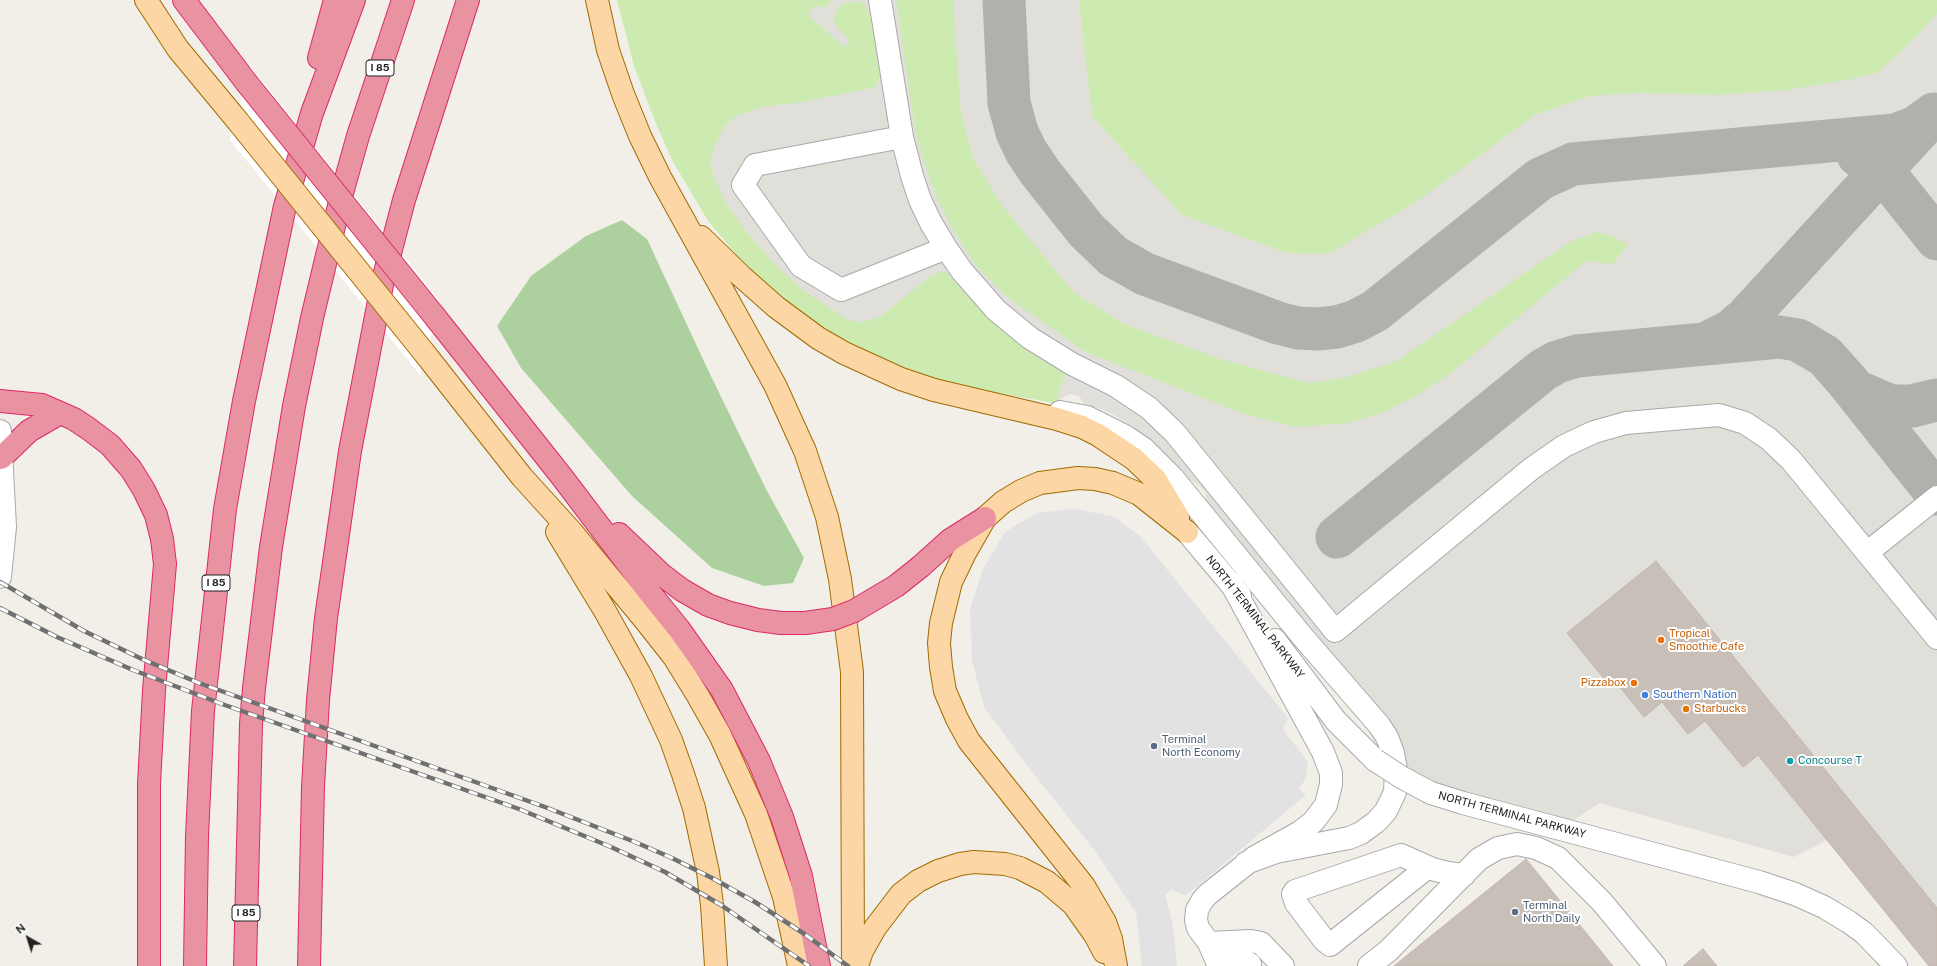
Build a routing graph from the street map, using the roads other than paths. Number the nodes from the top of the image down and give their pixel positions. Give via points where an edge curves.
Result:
1 (146, 0) edge
2 (184, 0) edge
3 (335, 0) edge
4 (354, 0) edge
5 (403, 0) edge
6 (468, 0) edge
7 (597, 0) edge
8 (880, 0) edge
9 (312, 113) junction
10 (902, 137) junction
11 (682, 215) junction
12 (946, 248) junction
13 (0, 401) edge
14 (60, 413) junction
15 (1031, 413) junction
16 (0, 431) edge
17 (1, 457) edge
18 (522, 477) junction
19 (562, 477) junction
20 (1937, 498) edge
21 (985, 518) junction
22 (1187, 532) junction
23 (1868, 552) junction
24 (0, 577) edge
25 (1231, 583) junction
26 (1937, 638) edge
27 (1246, 863) junction
28 (1430, 868) junction
29 (1464, 875) junction
30 (1435, 904) junction
31 (1864, 932) junction
32 (1209, 943) junction
33 (1250, 964) dead end
34 (149, 966) edge
35 (195, 966) edge
36 (244, 966) edge
37 (309, 966) edge
38 (716, 966) edge
39 (799, 966) edge
40 (819, 966) edge
41 (853, 966) edge
42 (856, 966) edge
43 (1110, 966) edge
44 (1116, 966) edge
45 (1219, 966) edge
46 (1283, 966) edge
47 (1369, 966) edge
48 (1655, 966) edge
49 (1888, 966) edge
50 (1896, 966) edge

1 - 18 main road, bridge via 178,49
2 - 19 highway, bridge via 246,82
3 - 9 highway via 320,53
4 - 9 highway, I 85
5 - 36 highway, I 85 via 342,193 310,325 294,406 271,547 251,724
6 - 37 highway via 404,200 384,280 350,451 327,610 318,700 312,803
7 - 11 main road via 608,50 623,94 640,136
8 - 10 street
9 - 35 highway, I 85 via 285,206 244,401 225,509 203,711 197,836
10 - 12 street via 920,200
10 - 12 street via 755,165 744,185 801,266 840,290
11 - 15 main road via 722,258 764,297 797,323 844,353 901,379 934,390
11 - 41 main road via 791,418 827,517 834,547 852,672
12 - 23 street via 982,295 1011,323 1054,353 1116,386 1149,408 1175,433 1334,631 1564,446 1588,434 1626,423 1719,415 1745,423 1770,439 1791,460
13 - 14 highway via 42,405
14 - 17 highway via 29,431
14 - 34 highway via 79,422 110,445 131,469 156,515 162,539 165,564 154,690 150,784
15 - 22 main road via 1082,427 1134,458 1156,480
15 - 27 street via 1060,412 1087,417 1125,436 1144,449 1173,478 1302,636 1379,724 1387,737 1396,770 1395,792 1386,811 1376,822 1349,838 1276,852
16 - 17 street
17 - 24 street via 5,527
18 - 38 main road via 606,611 641,676 671,740 694,808 708,872
18 - 39 main road via 644,619 674,657 698,696 720,735 756,814 784,897
19 - 21 highway, bridge via 642,556 682,590 708,605 730,613 781,623 833,619 854,611 896,586 950,540
19 - 40 highway via 706,667 722,690 747,737 771,788 794,853
20 - 23 street
21 - 22 main road via 1021,490 1040,482 1095,479 1113,483 1139,494
21 - 44 main road via 959,564 945,602 939,643 945,691 969,741 1075,874 1095,903 1111,939
22 - 25 street, NORTH TERMINAL PARKWAY
23 - 26 street via 1882,573
25 - 27 street via 1324,752 1331,773 1329,795 1314,822
25 - 31 street, NORTH TERMINAL PARKWAY, bridge via 1336,721 1375,760 1401,777 1431,793 1470,805 1759,882 1824,906
27 - 32 street via 1207,895 1197,910 1198,928
28 - 28 street via 1401,855 1295,891 1293,894 1296,903 1324,940 1330,944
28 - 29 street
28 - 30 street via 1436,886
29 - 30 street
29 - 48 street via 1479,859 1498,848 1517,844 1536,848 1558,858 1602,902
30 - 47 street via 1388,951
31 - 49 street, NORTH TERMINAL PARKWAY
31 - 50 street, NORTH TERMINAL PARKWAY
32 - 33 street
32 - 45 street
32 - 46 street via 1261,943
42 - 43 main road via 875,928 901,894 918,881 938,872 960,864 987,862 1020,868 1061,892 1095,935

